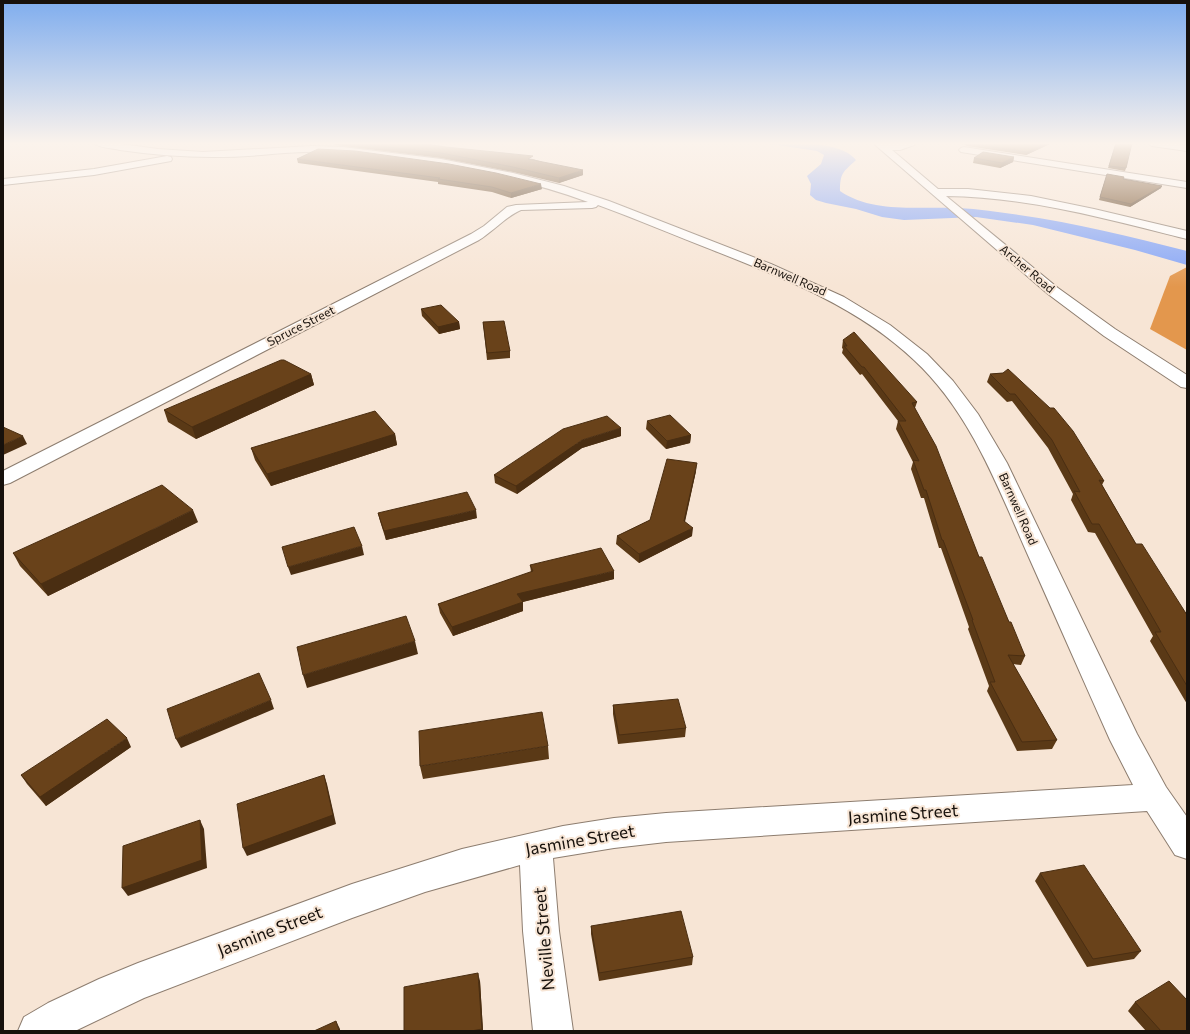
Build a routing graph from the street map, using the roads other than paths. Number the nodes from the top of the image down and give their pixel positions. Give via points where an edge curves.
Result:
1 (568, 191) edge
2 (936, 192) joint
3 (606, 205) junction
4 (1187, 234) edge
5 (1187, 383) edge
6 (3, 479) edge
7 (1155, 797) junction
8 (1187, 844) edge
9 (536, 846) junction
10 (38, 1031) edge
11 (553, 1031) edge

1 - 3 street, Barnwell Road
2 - 4 street via 1023,198
2 - 5 street, Archer Road via 1082,313
3 - 6 street, Spruce Street via 531,206 515,209 464,243
3 - 7 street, Barnwell Road via 793,277 836,297 887,329 943,379 965,406 997,463 1125,740
7 - 8 street, Barnwell Road
7 - 9 street, Jasmine Street via 648,829 588,836
9 - 10 street, Jasmine Street via 448,868 352,900 134,983 57,1019
9 - 11 street, Neville Street via 541,931

